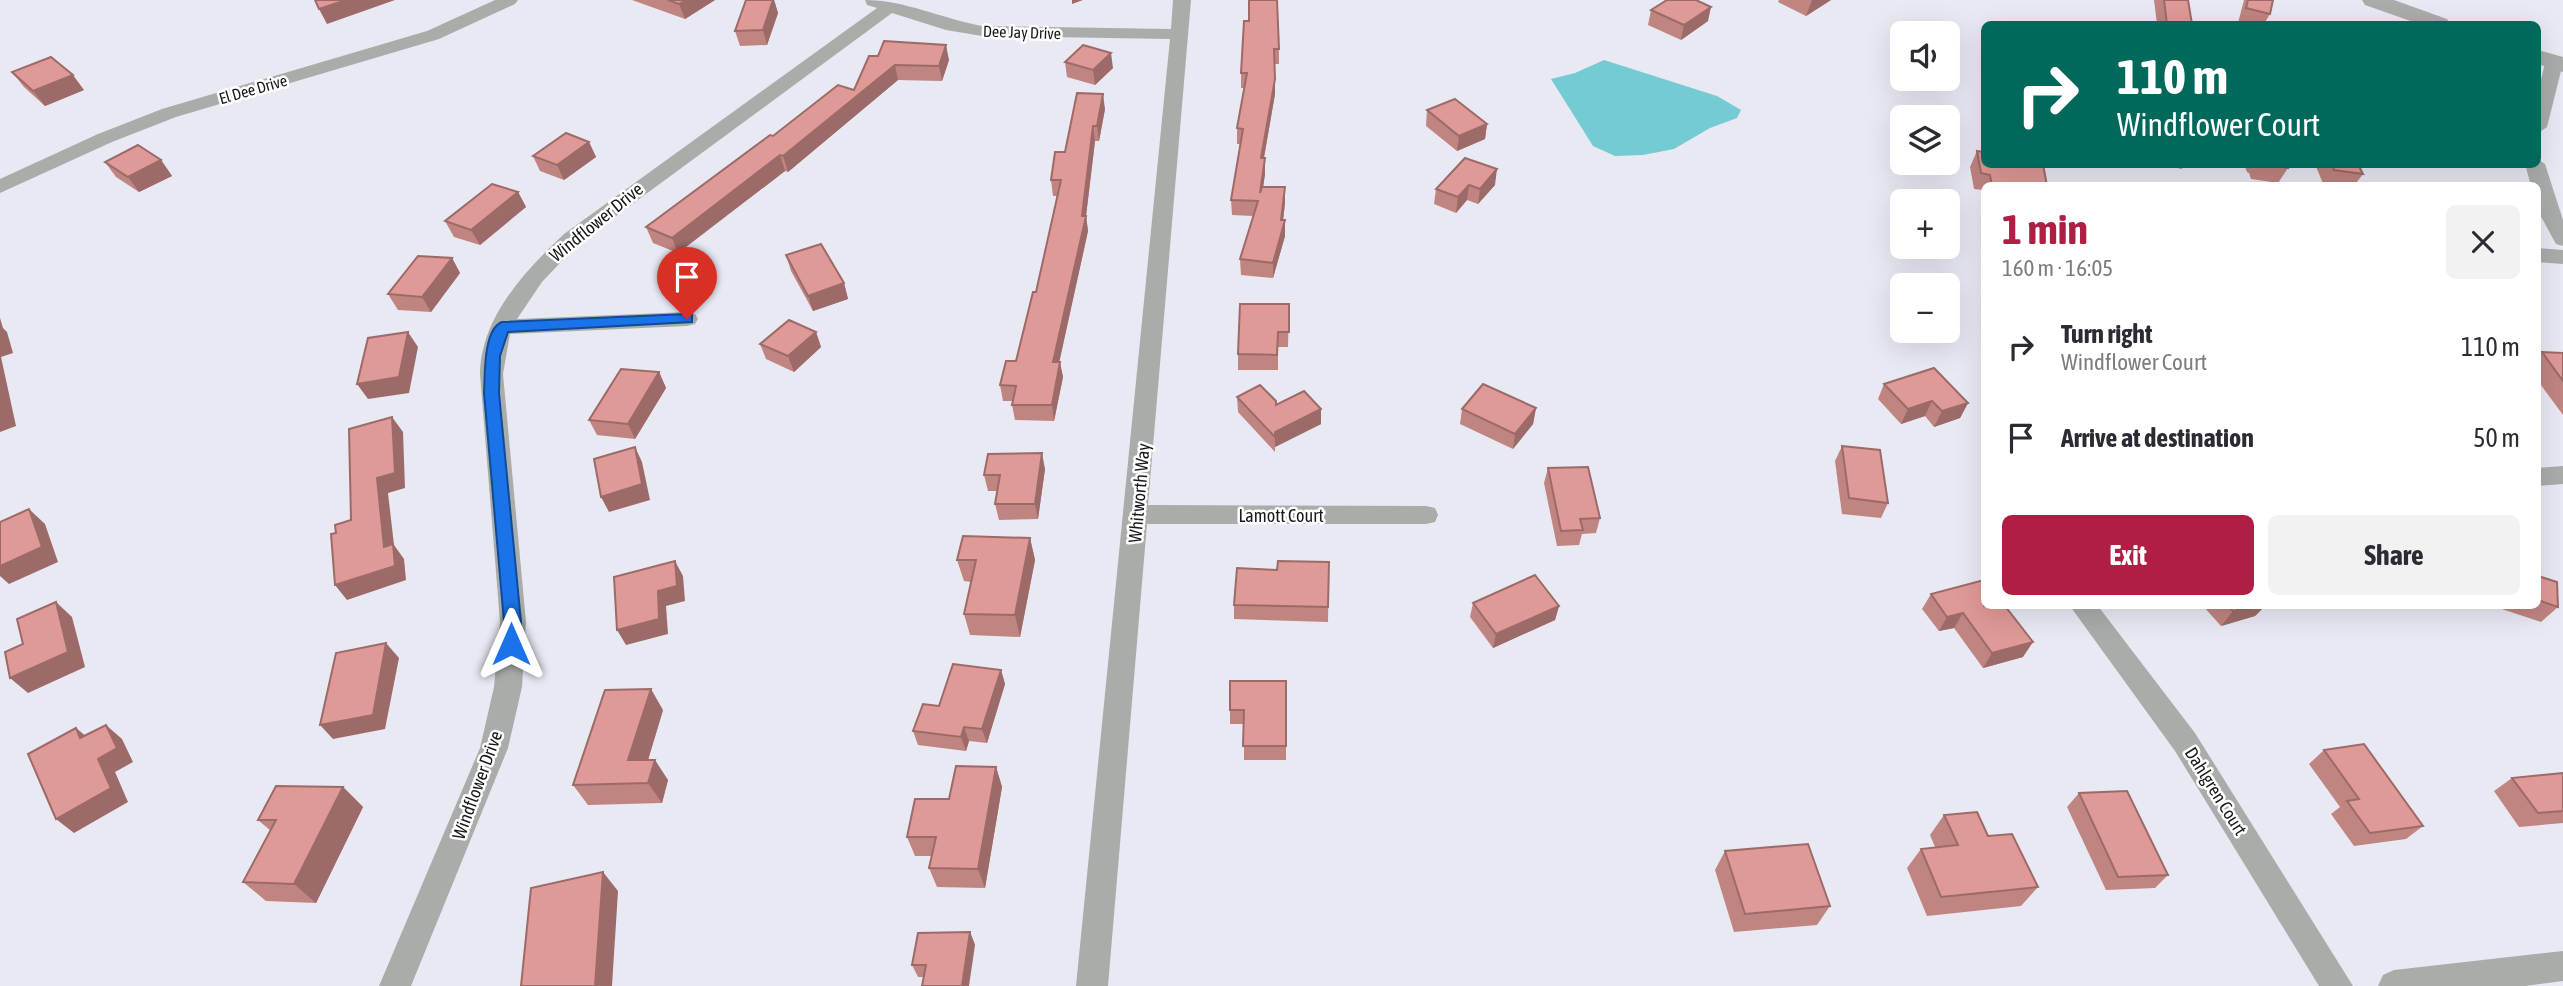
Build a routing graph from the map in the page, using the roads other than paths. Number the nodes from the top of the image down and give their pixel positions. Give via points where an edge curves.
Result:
1 (509, 0) edge
2 (1182, 0) edge
3 (2373, 0) edge
4 (879, 3) edge
5 (2431, 21) edge
6 (1180, 34) junction
7 (2552, 62) edge
8 (2541, 113) edge
9 (2541, 185) edge
10 (0, 187) edge
11 (2563, 239) edge
12 (2541, 255) edge
13 (2563, 257) edge
14 (687, 319) dead end
15 (502, 327) junction
16 (2563, 475) edge
17 (2541, 477) edge
18 (1137, 514) junction
19 (1426, 515) dead end
20 (2085, 609) edge
21 (2563, 966) edge
22 (395, 986) edge
23 (1092, 986) edge
24 (2337, 986) edge
25 (2394, 986) edge

1 - 10 street, El Dee Drive via 433,35 169,113
2 - 6 street, Whitworth Way
3 - 5 street
4 - 6 street, Dee Jay Drive via 982,31
4 - 15 street, Windflower Drive via 571,239 522,292
6 - 18 street, Whitworth Way
7 - 8 street
9 - 11 street
12 - 13 street
14 - 15 street
15 - 22 street, Windflower Drive via 492,356 492,393 513,622 508,687 494,748
16 - 17 street
18 - 19 street, Lamott Court
18 - 23 street, Whitworth Way
20 - 24 street, Dahlgren Court via 2185,742
21 - 25 street

